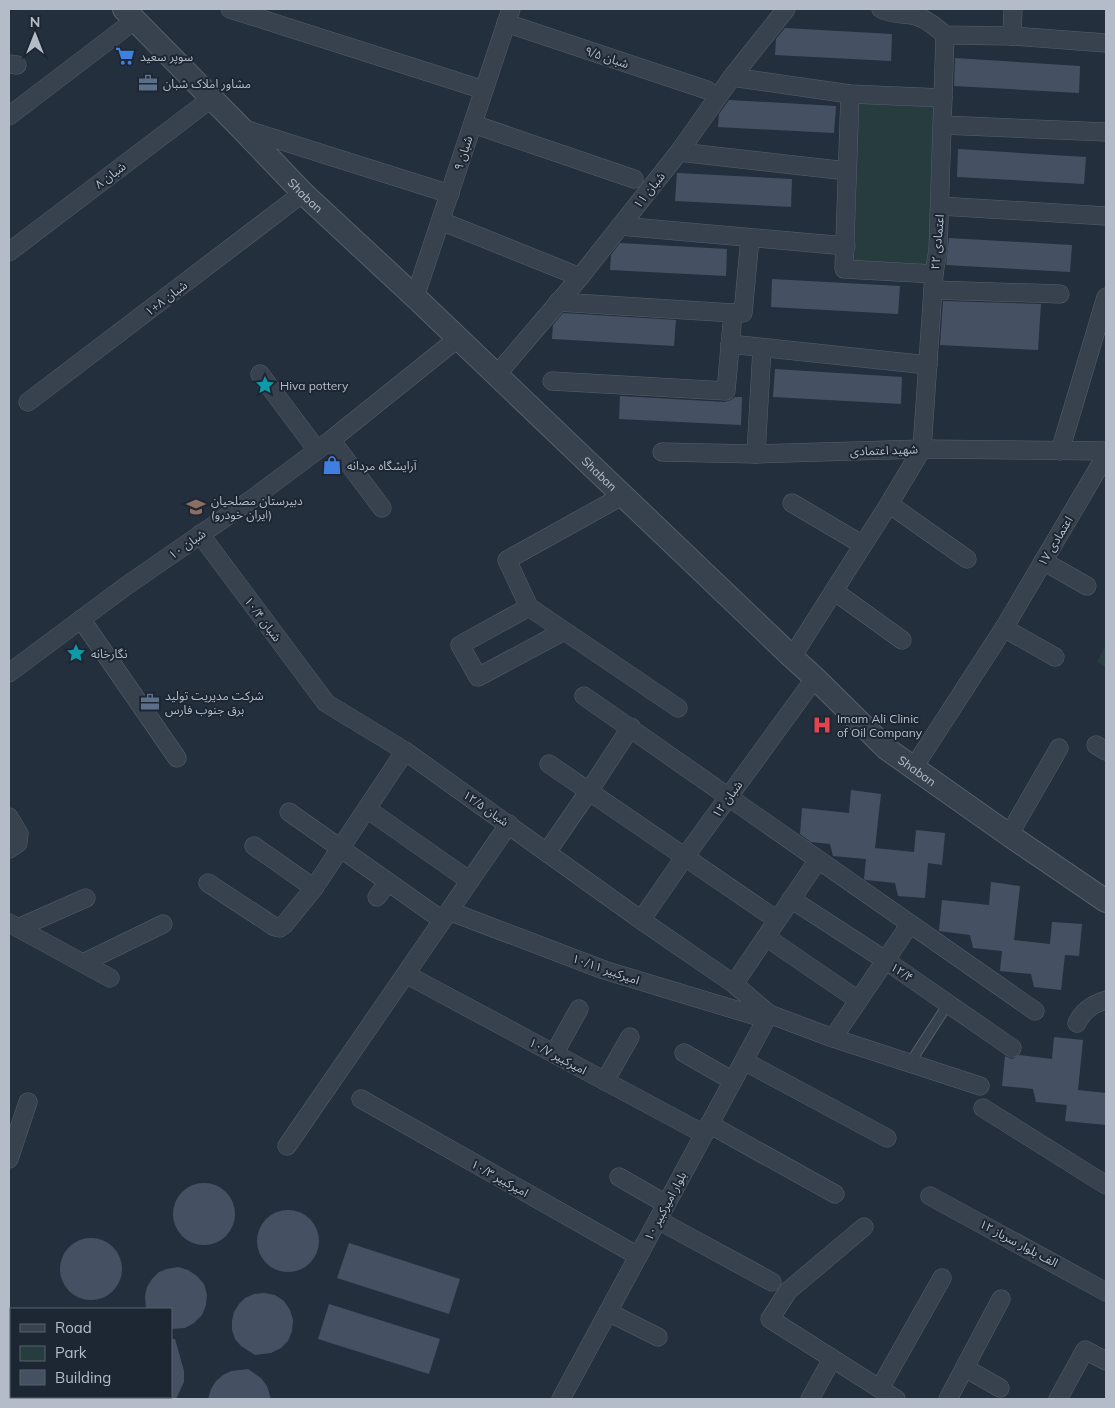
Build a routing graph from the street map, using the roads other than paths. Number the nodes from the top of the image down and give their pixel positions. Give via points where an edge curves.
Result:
1 (230, 9) edge
2 (786, 9) edge
3 (881, 9) edge
4 (1013, 9) edge
5 (129, 14) edge
6 (508, 16) edge
7 (945, 35) junction
8 (1012, 36) junction
9 (1106, 43) edge
10 (732, 77) junction
11 (484, 90) junction
12 (707, 90) dead end
13 (850, 94) junction
14 (212, 98) junction
15 (943, 98) junction
16 (9, 116) edge
17 (472, 124) junction
18 (943, 125) junction
19 (241, 128) junction
20 (1106, 132) edge
21 (679, 152) junction
22 (847, 171) junction
23 (634, 179) dead end
24 (303, 193) junction
25 (450, 194) junction
26 (940, 206) junction
27 (1106, 216) edge
28 (441, 221) junction
29 (620, 226) junction
30 (750, 238) junction
31 (846, 246) junction
32 (9, 252) edge
33 (580, 277) junction
34 (934, 282) junction
35 (1060, 294) dead end
36 (415, 297) junction
37 (1106, 297) edge
38 (558, 302) junction
39 (733, 313) junction
40 (457, 339) junction
41 (730, 344) junction
42 (762, 348) junction
43 (505, 366) dead end
44 (928, 366) junction
45 (260, 374) dead end
46 (552, 381) dead end
47 (28, 402) dead end
48 (324, 445) junction
49 (922, 448) junction
50 (1060, 451) junction
51 (1106, 451) edge
52 (662, 452) dead end
53 (756, 454) junction
54 (1106, 455) edge
55 (622, 496) junction
56 (792, 503) dead end
57 (889, 504) junction
58 (382, 508) dead end
59 (200, 534) junction
60 (863, 545) junction
61 (967, 559) dead end
62 (1043, 561) junction
63 (1088, 586) dead end
64 (834, 591) junction
65 (530, 607) junction
66 (81, 619) junction
67 (1004, 628) junction
68 (564, 631) junction
69 (902, 640) dead end
70 (792, 657) junction
71 (1055, 657) dead end
72 (9, 673) edge
73 (815, 678) junction
74 (584, 696) dead end
75 (326, 703) joint
76 (678, 708) dead end
77 (631, 727) junction
78 (1059, 748) dead end
79 (405, 751) junction
80 (177, 758) dead end
81 (548, 764) dead end
82 (914, 767) junction
83 (589, 791) junction
84 (728, 798) junction
85 (367, 808) junction
86 (289, 812) dead end
87 (9, 817) edge
88 (509, 824) junction
89 (1009, 835) junction
90 (13, 846) edge
91 (254, 846) dead end
92 (341, 848) junction
93 (547, 852) junction
94 (684, 858) junction
95 (818, 860) junction
96 (470, 880) junction
97 (388, 882) junction
98 (208, 883) dead end
99 (314, 888) junction
100 (377, 897) dead end
101 (86, 898) dead end
102 (791, 899) junction
103 (1106, 902) edge
104 (446, 916) junction
105 (641, 920) junction
106 (776, 920) junction
107 (163, 924) dead end
108 (910, 924) junction
109 (13, 925) edge
110 (766, 937) junction
111 (885, 960) junction
112 (83, 963) junction
113 (110, 978) dead end
114 (413, 978) dead end
115 (734, 984) junction
116 (858, 1000) junction
117 (1106, 1000) edge
118 (948, 1004) junction
119 (579, 1009) dead end
120 (1035, 1011) dead end
121 (768, 1016) junction
122 (1077, 1023) dead end
123 (630, 1037) dead end
124 (833, 1038) junction
125 (1012, 1048) dead end
126 (684, 1053) dead end
127 (554, 1054) junction
128 (744, 1061) junction
129 (910, 1064) junction
130 (604, 1080) junction
131 (733, 1080) junction
132 (980, 1086) dead end
133 (361, 1100) dead end
134 (28, 1102) dead end
135 (984, 1108) dead end
136 (707, 1129) junction
137 (888, 1138) dead end
138 (287, 1146) dead end
139 (9, 1159) edge
140 (619, 1177) dead end
141 (1106, 1185) edge
142 (835, 1194) dead end
143 (930, 1196) dead end
144 (666, 1204) junction
145 (658, 1220) junction
146 (864, 1228) dead end
147 (638, 1256) junction
148 (942, 1278) dead end
149 (772, 1282) dead end
150 (1106, 1292) edge
151 (1001, 1300) dead end
152 (608, 1312) junction
153 (658, 1337) dead end
154 (832, 1359) junction
155 (1106, 1361) edge
156 (965, 1368) junction
157 (880, 1388) junction
158 (1000, 1388) dead end
159 (561, 1399) edge
160 (810, 1399) edge
161 (896, 1399) edge
162 (948, 1399) edge
163 (1058, 1399) edge

1 - 11 street
2 - 10 street, ۱۱ شبان
3 - 7 street via 931,22
4 - 8 street
5 - 14 street, Shaban
5 - 16 street
6 - 11 street, ۹ شبان
6 - 12 street, ۹/۵ شبان
7 - 8 street
7 - 15 street, ۲۲ اعتمادی
8 - 9 street
10 - 13 street
10 - 21 street, ۱۱ شبان
11 - 17 street, ۹ شبان
13 - 15 street
13 - 22 street
14 - 19 street, Shaban
14 - 32 street, ۸ شبان
15 - 18 street, ۲۲ اعتمادی
17 - 23 street
17 - 25 street, ۹ شبان
18 - 20 street
18 - 26 street, ۲۲ اعتمادی
19 - 24 street, Shaban
19 - 25 street
21 - 22 street
21 - 29 street, ۱۱ شبان
22 - 31 street
24 - 36 street, Shaban
24 - 47 street, ۱+۸ شبان
25 - 28 street, ۹ شبان
26 - 27 street
26 - 34 street, ۲۲ اعتمادی
28 - 33 street
28 - 36 street, ۹ شبان
29 - 30 street
29 - 33 street, ۱۱ شبان
30 - 31 street
30 - 39 street via 743,313
31 - 34 street via 844,269
33 - 38 street, ۱۱ شبان
34 - 35 street
34 - 44 street, ۲۲ اعتمادی
36 - 40 street, Shaban
37 - 50 street
38 - 39 street
38 - 43 street, ۱۱ شبان
39 - 41 street
40 - 48 street, ۱۰ شبان
40 - 55 street, Shaban
41 - 42 street
41 - 46 street via 726,392
42 - 44 street
42 - 53 street
44 - 49 street, ۲۲ اعتمادی
45 - 48 street
48 - 58 street
48 - 59 street, ۱۰ شبان
49 - 50 street, شهید اعتمادی
49 - 53 street, شهید اعتمادی
49 - 57 street
50 - 51 street, شهید اعتمادی
52 - 53 street, شهید اعتمادی
54 - 62 street, ۱۷ اعتمادی
55 - 65 street via 507,560
55 - 70 street, Shaban
56 - 60 street
57 - 60 street
57 - 61 street
59 - 66 street, ۱۰ شبان
59 - 75 street, ۱۰/۴ شبان
60 - 64 street
62 - 63 street
62 - 67 street, ۱۷ اعتمادی
64 - 69 street
64 - 70 street
65 - 68 street
65 - 68 street via 460,644 478,677
66 - 72 street, ۱۰ شبان
66 - 80 street
67 - 71 street
67 - 82 street, ۱۷ اعتمادی
68 - 76 street
70 - 73 street, Shaban
73 - 82 street, Shaban via 887,749
73 - 84 street, ۱۲ شبان
74 - 77 street
75 - 79 street, ۱۲/۵ شبان
77 - 83 street
77 - 84 street
78 - 89 street
79 - 85 street
79 - 88 street, ۱۲/۵ شبان
81 - 83 street
82 - 89 street, Shaban
83 - 93 street
83 - 94 street
84 - 94 street, ۱۲ شبان
84 - 95 street
85 - 92 street
85 - 96 street via 411,848
86 - 92 street, ۱۰/۱۱ امیرکبیر
87 - 90 street via 19,834
88 - 93 street, ۱۲/۵ شبان
88 - 96 street
89 - 103 street, Shaban
91 - 99 street
92 - 97 street, ۱۰/۱۱ امیرکبیر
92 - 99 street
93 - 105 street, ۱۲/۵ شبان
94 - 105 street, ۱۲ شبان
94 - 106 street
95 - 102 street
95 - 108 street
96 - 104 street
97 - 100 street
97 - 104 street, ۱۰/۱۱ امیرکبیر
98 - 99 street via 280,928
101 - 109 street
102 - 106 street
102 - 111 street, ۱۲/۴
104 - 121 street, ۱۰/۱۱ امیرکبیر via 604,970
104 - 138 street
105 - 115 street, ۱۲/۵ شبان
106 - 110 street
107 - 112 street
108 - 111 street
108 - 120 street
109 - 112 street
110 - 115 street
110 - 116 street
111 - 116 street
111 - 118 street, ۱۲/۴
112 - 113 street
114 - 127 street, ۱۰/۷ امیرکبیر
115 - 121 street, ۱۲/۵ شبان
116 - 124 street
117 - 122 street via 1092,1004
118 - 125 street, ۱۲/۴
118 - 129 lane
119 - 127 street
121 - 124 street, ۱۰/۱۱ امیرکبیر
121 - 128 street, ۱۰ بلوار امیرکبیر
123 - 130 street
124 - 129 street, ۱۰/۱۱ امیرکبیر
126 - 131 street
127 - 130 street, ۱۰/۷ امیرکبیر
128 - 131 street, ۱۰ بلوار امیرکبیر
128 - 137 street
129 - 132 street, ۱۰/۱۱ امیرکبیر
130 - 136 street, ۱۰/۷ امیرکبیر
131 - 136 street, ۱۰ بلوار امیرکبیر
133 - 147 street, ۱۰/۳ امیرکبیر
134 - 139 street
135 - 141 street
136 - 142 street, ۱۰/۷ امیرکبیر
136 - 144 street, ۱۰ بلوار امیرکبیر
140 - 144 street
143 - 150 street, ۱۲ الف بلوار سرباز
144 - 145 street, ۱۰ بلوار امیرکبیر
145 - 147 street, ۱۰ بلوار امیرکبیر
145 - 149 street
146 - 154 street via 788,1291 770,1319
147 - 152 street, ۱۰ بلوار امیرکبیر
148 - 157 street
151 - 156 street
152 - 153 street
152 - 159 street, ۱۰ بلوار امیرکبیر
154 - 157 street
154 - 160 street
155 - 163 street via 1085,1350
156 - 158 street
156 - 162 street
157 - 161 street

